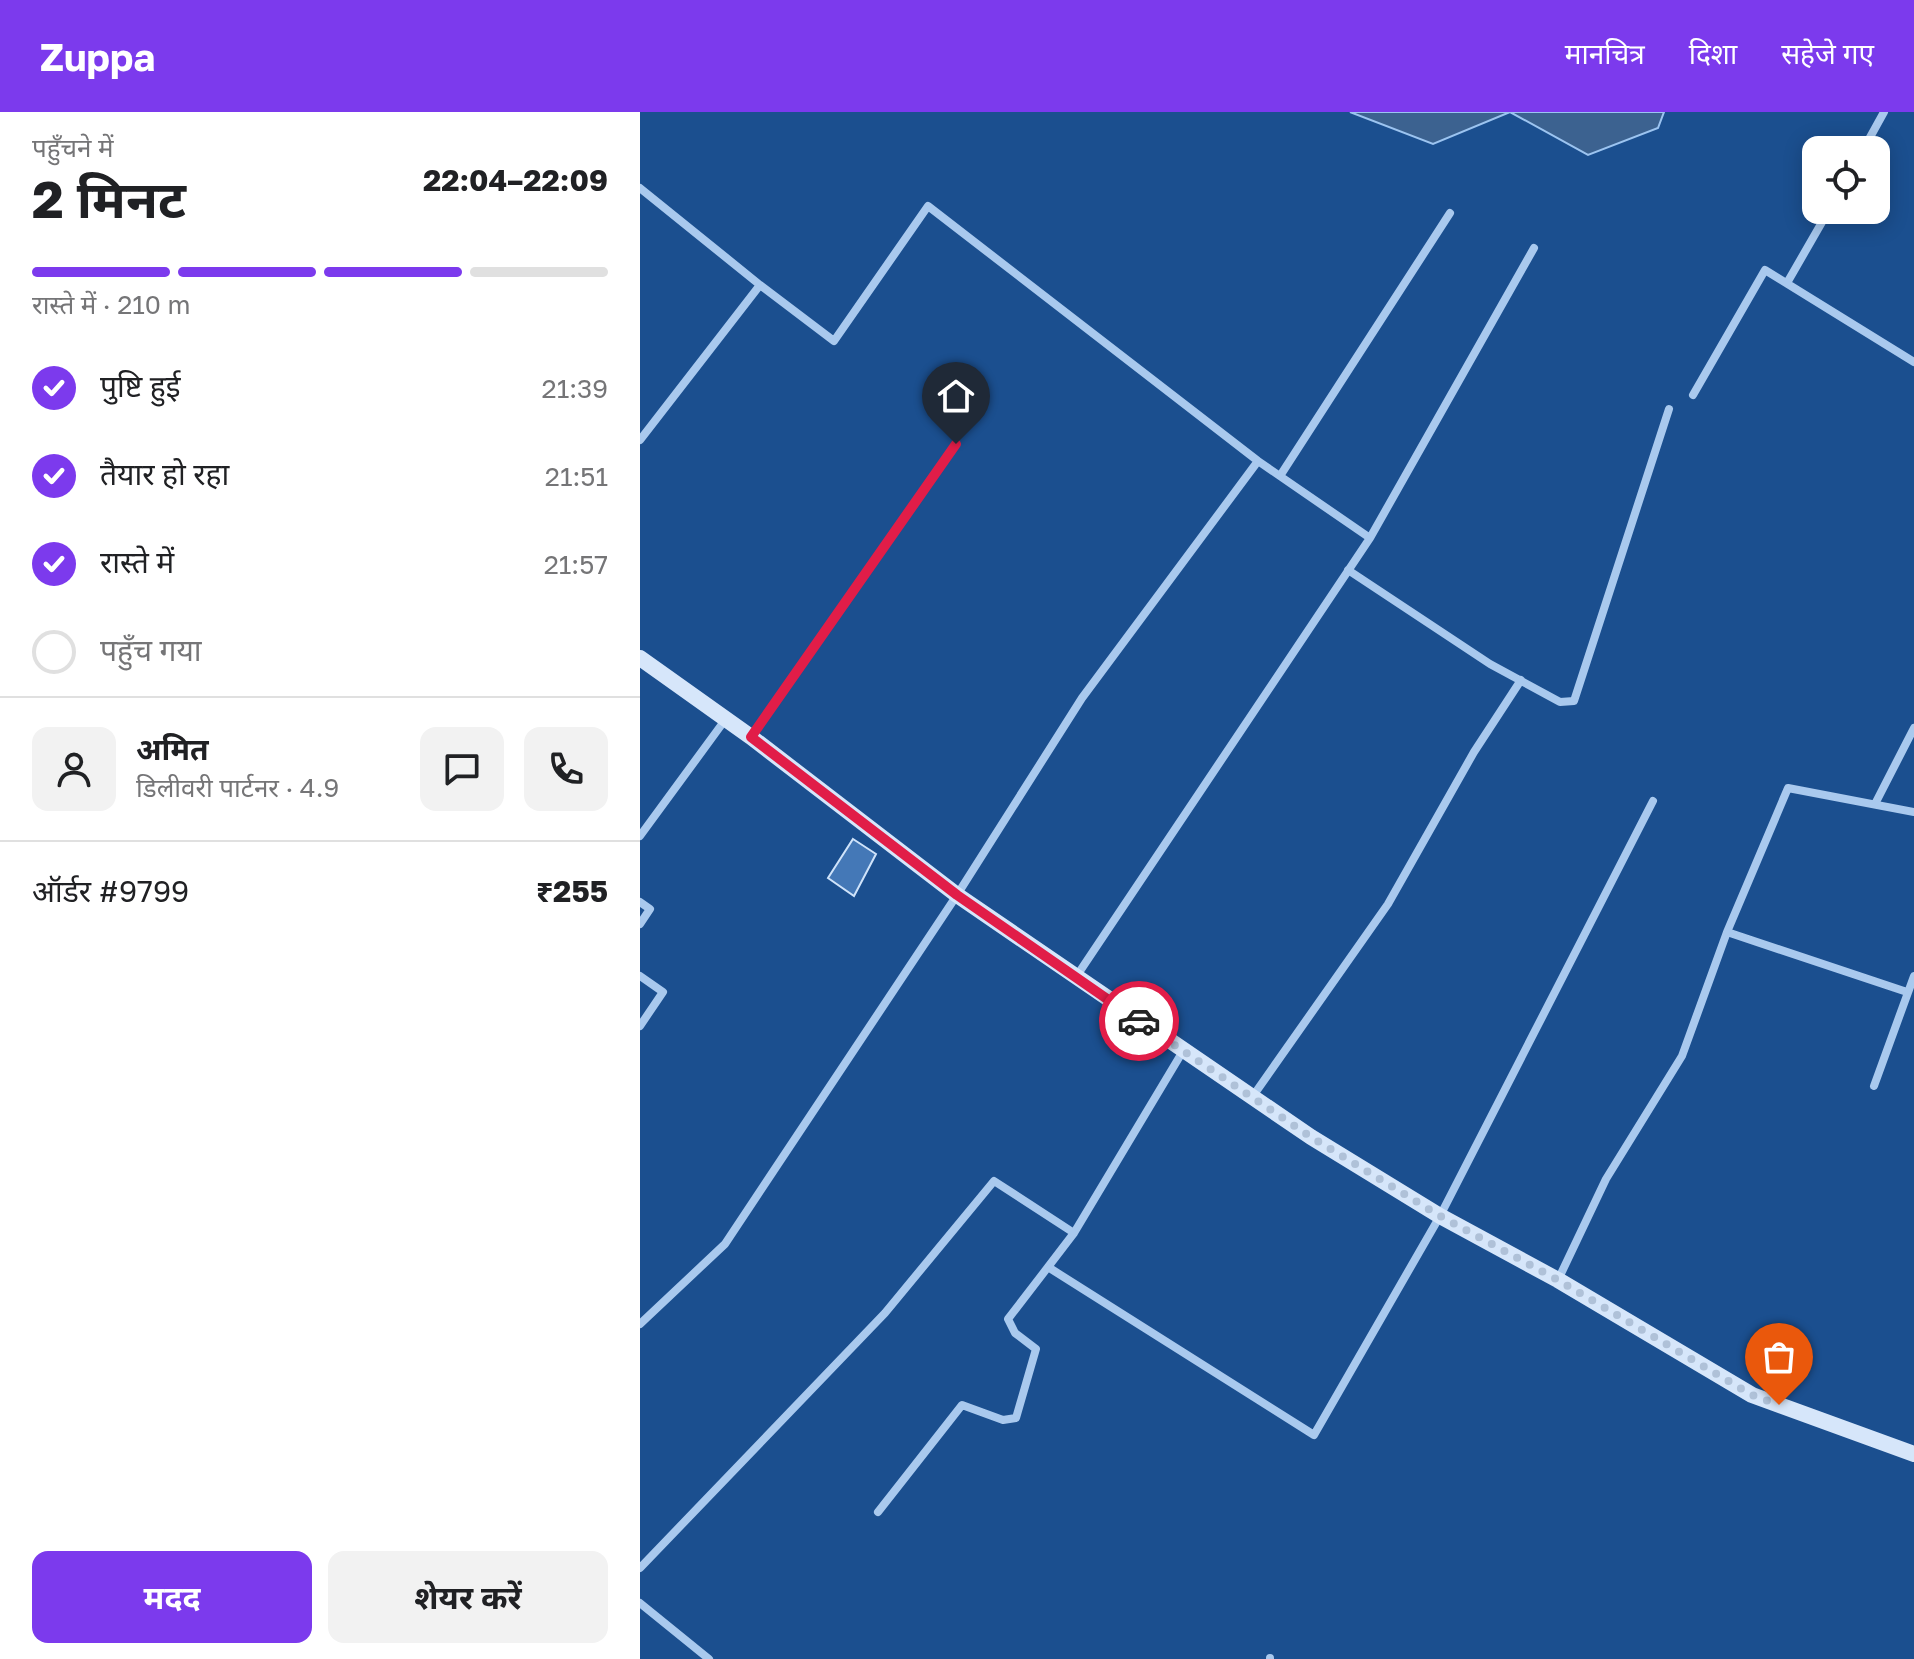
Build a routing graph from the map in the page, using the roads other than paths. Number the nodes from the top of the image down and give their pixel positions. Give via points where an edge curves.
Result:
1 (1884, 112) edge
2 (1871, 136) edge
3 (640, 188) edge
4 (1450, 213) dead end
5 (1821, 224) edge
6 (1534, 248) dead end
7 (1787, 283) junction
8 (760, 285) junction
9 (1914, 362) edge
10 (1693, 395) dead end
11 (1669, 409) dead end
12 (640, 440) edge
13 (956, 444) dead end
14 (1258, 461) junction
15 (1280, 476) junction
16 (1370, 538) junction
17 (1348, 570) junction
18 (640, 658) edge
19 (1521, 680) junction
20 (726, 719) junction
21 (1914, 728) edge
22 (751, 737) junction
23 (1653, 801) dead end
24 (1875, 804) junction
25 (1914, 812) edge
26 (640, 836) edge
27 (957, 895) junction
28 (640, 902) edge
29 (640, 924) edge
30 (1727, 932) junction
31 (640, 976) edge
32 (1914, 976) edge
33 (1076, 977) junction
34 (1907, 992) junction
35 (640, 1026) edge
36 (1183, 1051) junction
37 (1874, 1086) dead end
38 (1253, 1096) junction
39 (1440, 1216) junction
40 (1074, 1233) junction
41 (1048, 1267) junction
42 (1558, 1280) junction
43 (640, 1324) edge
44 (1914, 1454) edge
45 (878, 1512) dead end
46 (640, 1568) edge
47 (640, 1603) edge
48 (708, 1659) edge

1 - 2 street
3 - 8 street
4 - 15 street
5 - 7 street
6 - 16 street
7 - 9 street
7 - 10 street via 1765,270
8 - 12 street
8 - 14 street via 834,341 928,206
11 - 19 street via 1574,701 1560,702
13 - 22 street
14 - 15 street
14 - 27 street via 1082,698
15 - 16 street
16 - 17 street
17 - 19 street
17 - 33 street
18 - 20 street
19 - 38 street via 1388,904
20 - 22 street
20 - 26 street
21 - 24 street
22 - 27 street
23 - 39 street
24 - 25 street
24 - 30 street via 1788,788
27 - 33 street
27 - 43 street via 725,1244
28 - 29 street via 650,909
30 - 34 street
30 - 42 street via 1682,1056 1606,1179
31 - 35 street via 663,992
32 - 34 street
33 - 36 street
34 - 37 street
36 - 38 street
36 - 40 street
38 - 39 street
39 - 41 street via 1314,1435
39 - 42 street
40 - 41 street
40 - 46 street via 994,1181 885,1313
41 - 45 street via 1008,1319 1015,1333 1036,1349 1016,1418 1003,1420 962,1405
42 - 44 street via 1752,1395
47 - 48 street

